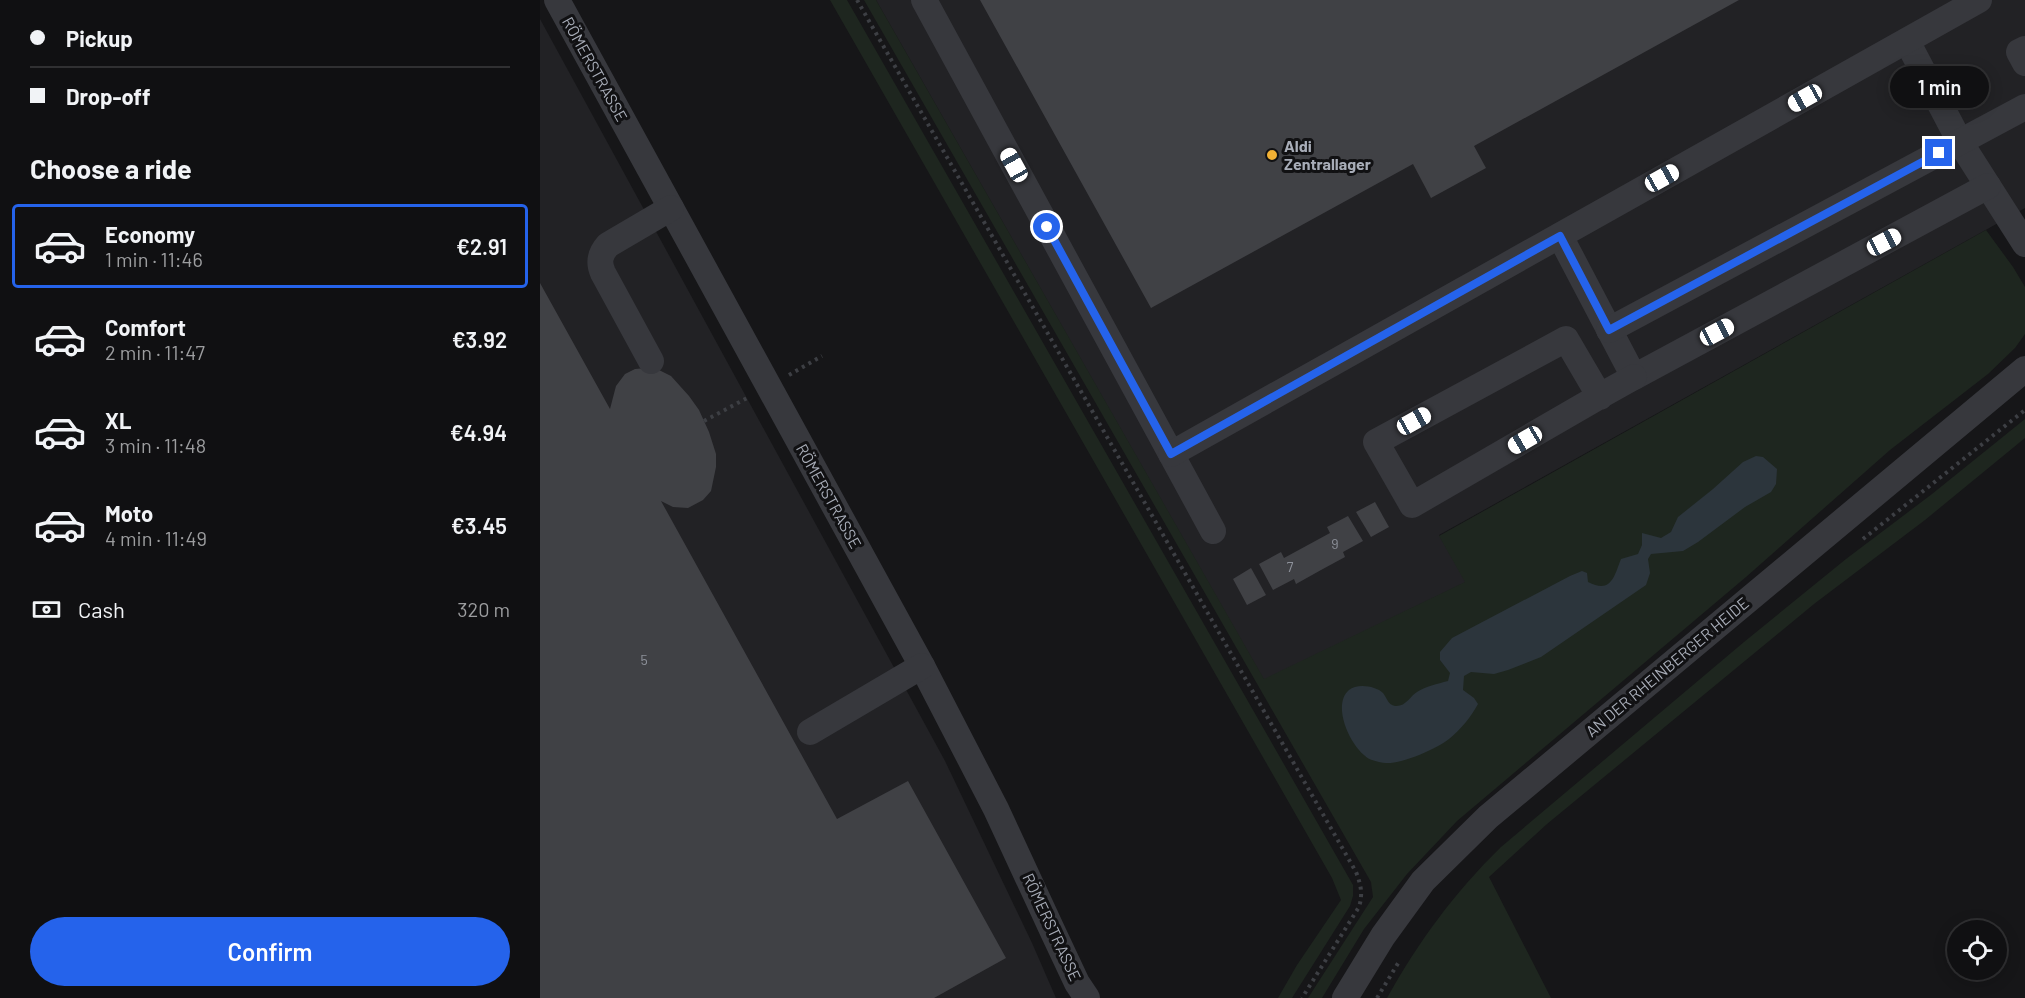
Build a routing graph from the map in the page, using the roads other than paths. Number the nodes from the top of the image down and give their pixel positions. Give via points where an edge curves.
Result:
1 (557, 0) edge
2 (924, 0) edge
3 (1979, 0) edge
4 (1907, 41) junction
5 (2025, 49) edge
6 (2025, 63) edge
7 (2025, 106) edge
8 (1960, 142) junction
9 (1988, 186) junction
10 (671, 208) junction
11 (1560, 236) junction
12 (2025, 244) edge
13 (1609, 330) junction
14 (651, 361) dead end
15 (2025, 369) edge
16 (1634, 376) junction
17 (1600, 397) junction
18 (1171, 454) junction
19 (1213, 531) dead end
20 (922, 666) junction
21 (810, 732) dead end
22 (1087, 998) edge
23 (1345, 998) edge

1 - 10 street, RÖMERSTRASSE
2 - 18 street
3 - 4 street
4 - 8 street
4 - 11 street
5 - 6 street via 2019,52
7 - 8 street
8 - 9 street
8 - 13 street
9 - 12 street
9 - 16 street
10 - 14 street via 608,245 600,258 603,273
10 - 20 street, RÖMERSTRASSE
11 - 13 street
11 - 18 street
13 - 16 street
15 - 23 street, AN DER RHEINBERGER HEIDE via 1480,824 1406,902
16 - 17 street
17 - 17 street via 1412,505 1376,442 1566,339
18 - 19 street
20 - 21 street
20 - 22 street, RÖMERSTRASSE

